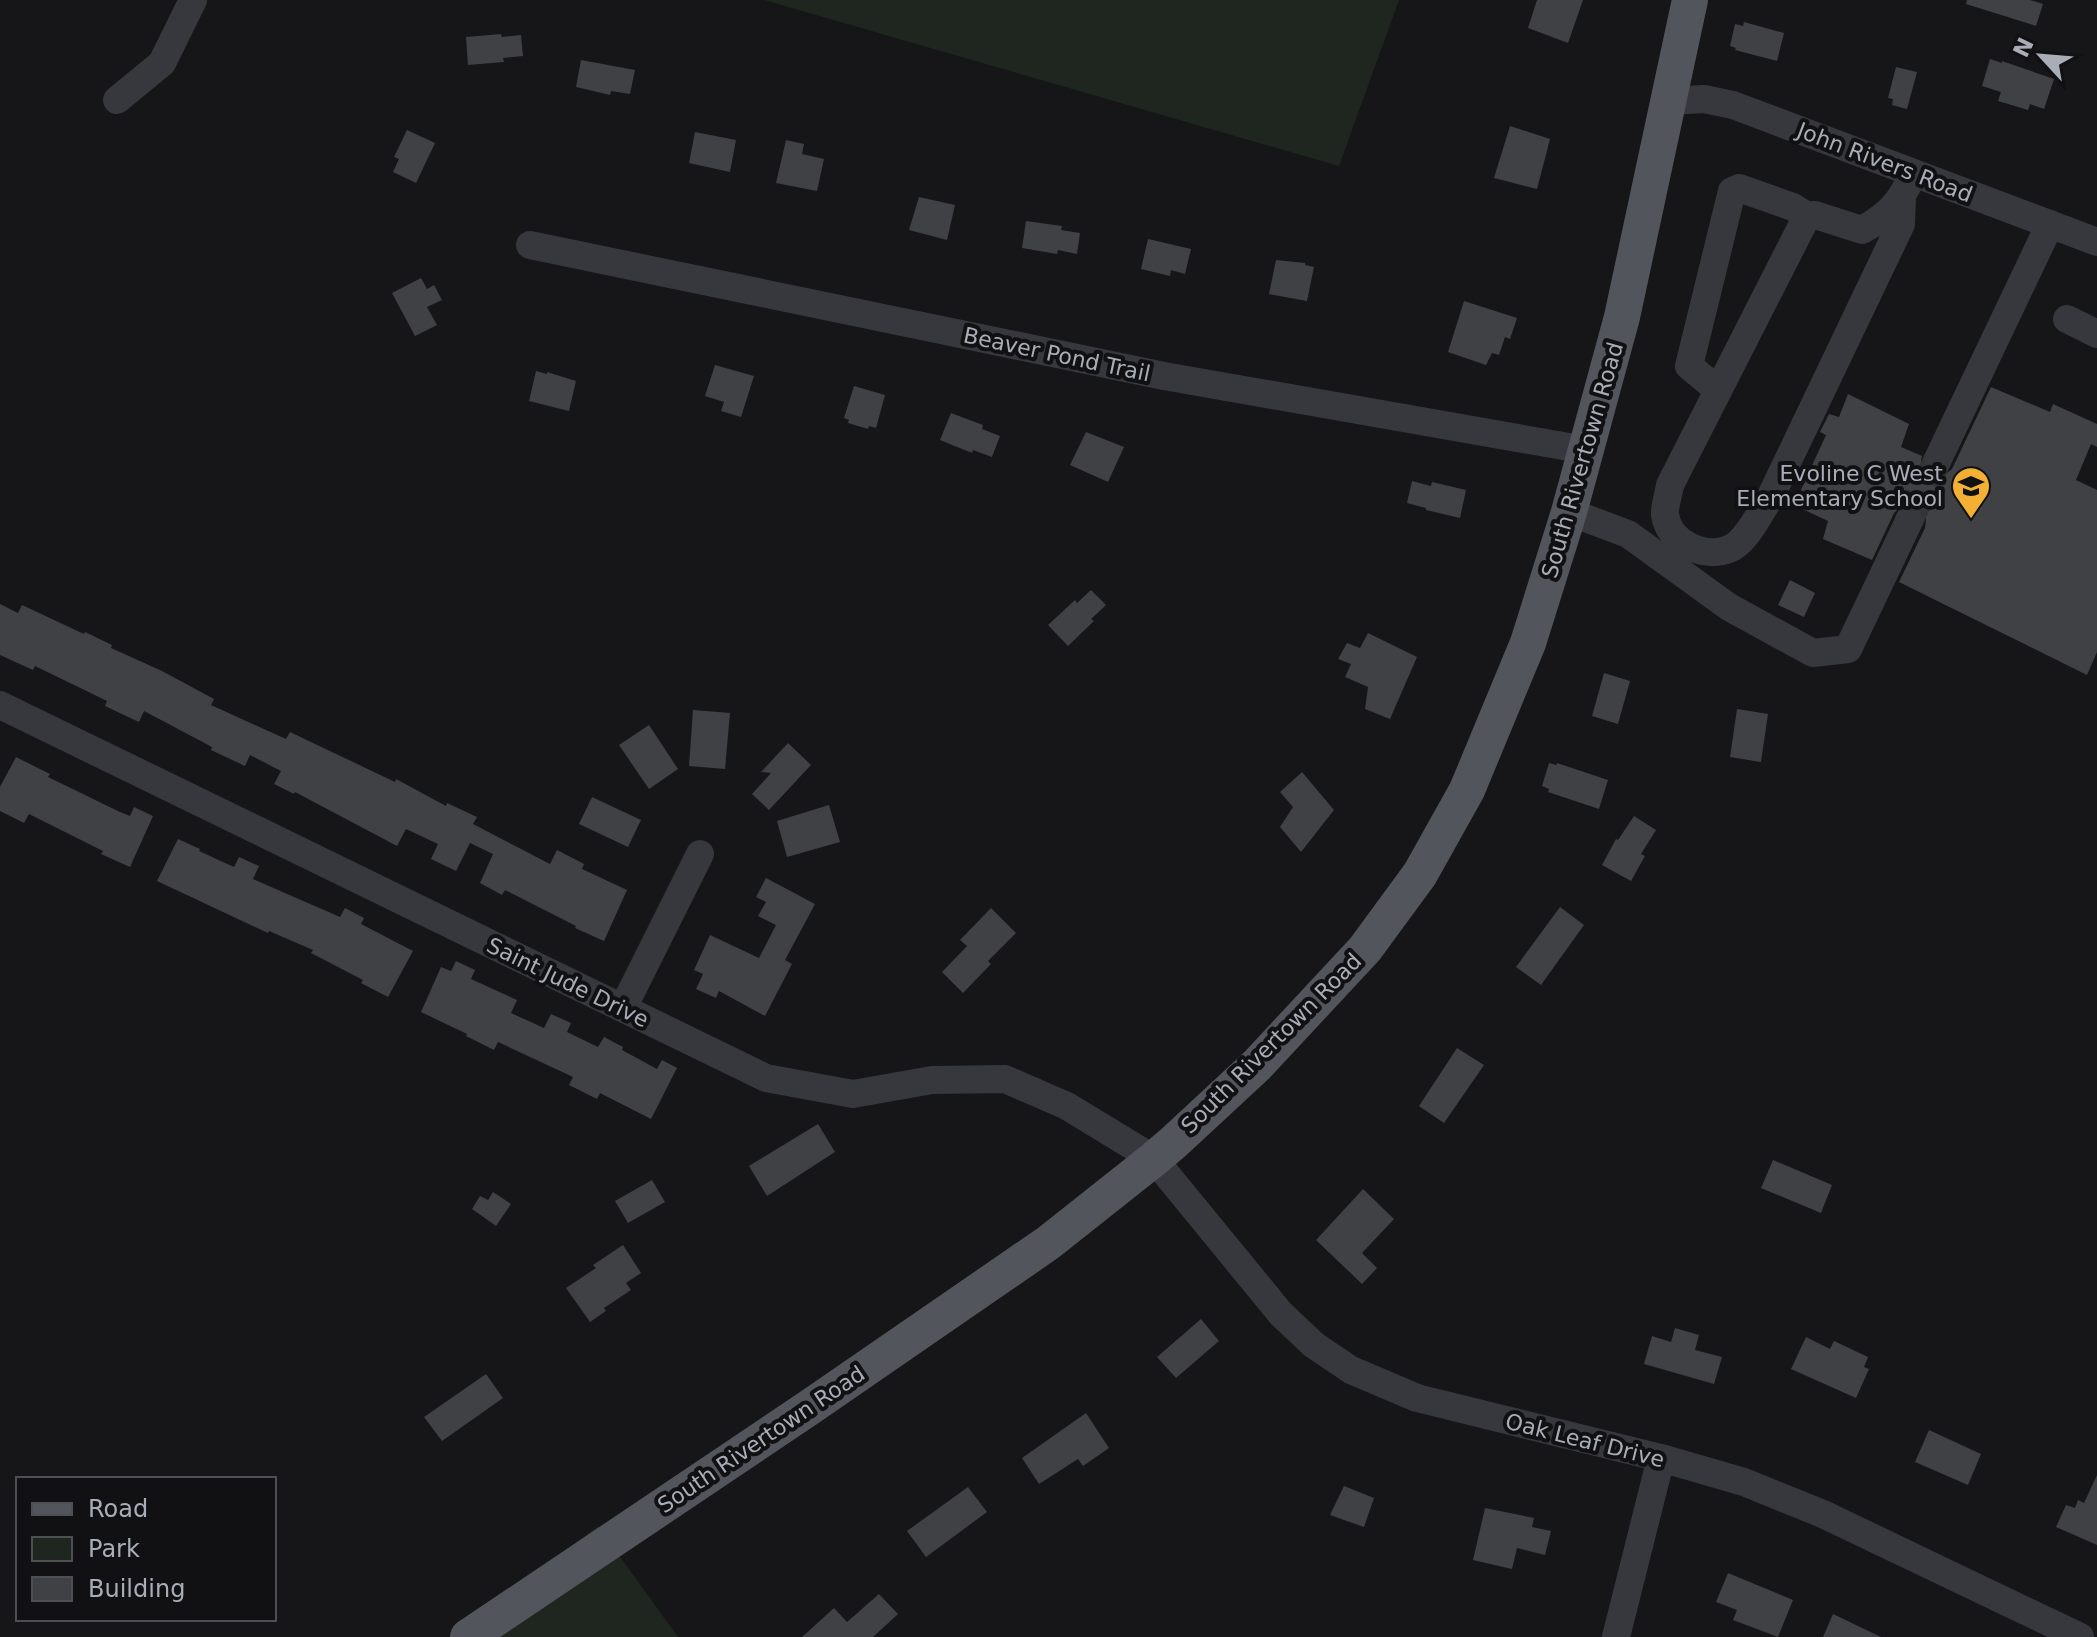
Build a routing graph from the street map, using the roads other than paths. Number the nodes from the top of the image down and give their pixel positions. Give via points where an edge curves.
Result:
1 (193, 0) edge
2 (1690, 0) edge
3 (117, 100) dead end
4 (1669, 101) junction
5 (1908, 185) junction
6 (1807, 216) junction
7 (2050, 224) junction
8 (2097, 242) edge
9 (530, 245) dead end
10 (2067, 319) dead end
11 (2097, 334) edge
12 (1718, 390) junction
13 (1586, 450) junction
14 (1938, 459) tunnel mouth
15 (1569, 512) junction
16 (1909, 521) tunnel mouth
17 (0, 705) edge
18 (700, 854) dead end
19 (623, 1008) junction
20 (1154, 1159) junction
21 (1661, 1458) junction
22 (468, 1637) edge
23 (1616, 1637) edge
24 (2080, 1637) edge

1 - 3 street via 162,63
2 - 4 main road, South Rivertown Road
4 - 5 street, John Rivers Road via 1704,99 1733,105
4 - 13 main road, South Rivertown Road via 1622,317
5 - 6 street via 1883,218 1862,230
5 - 7 street, John Rivers Road
5 - 12 street via 1901,224 1771,496 1745,536 1729,549 1708,552 1690,548 1674,535 1665,515 1670,485
6 - 12 street
6 - 12 street via 1739,188 1732,191 1689,366
7 - 8 street, John Rivers Road
7 - 14 street
9 - 13 street, Beaver Pond Trail via 1164,376
10 - 11 street
13 - 15 main road, South Rivertown Road
15 - 16 street via 1628,534 1729,607 1813,653 1848,649
15 - 20 main road, South Rivertown Road via 1528,643 1467,790 1420,874 1360,954 1257,1065
17 - 19 street, Saint Jude Drive
18 - 19 street
19 - 20 street, Saint Jude Drive via 780,1081 853,1094 932,1080 1005,1079 1067,1106
20 - 21 street, Oak Leaf Drive via 1281,1314 1351,1370 1417,1398
20 - 22 main road, South Rivertown Road via 1048,1243
21 - 23 street
21 - 24 street, Oak Leaf Drive via 1744,1482 1823,1514

